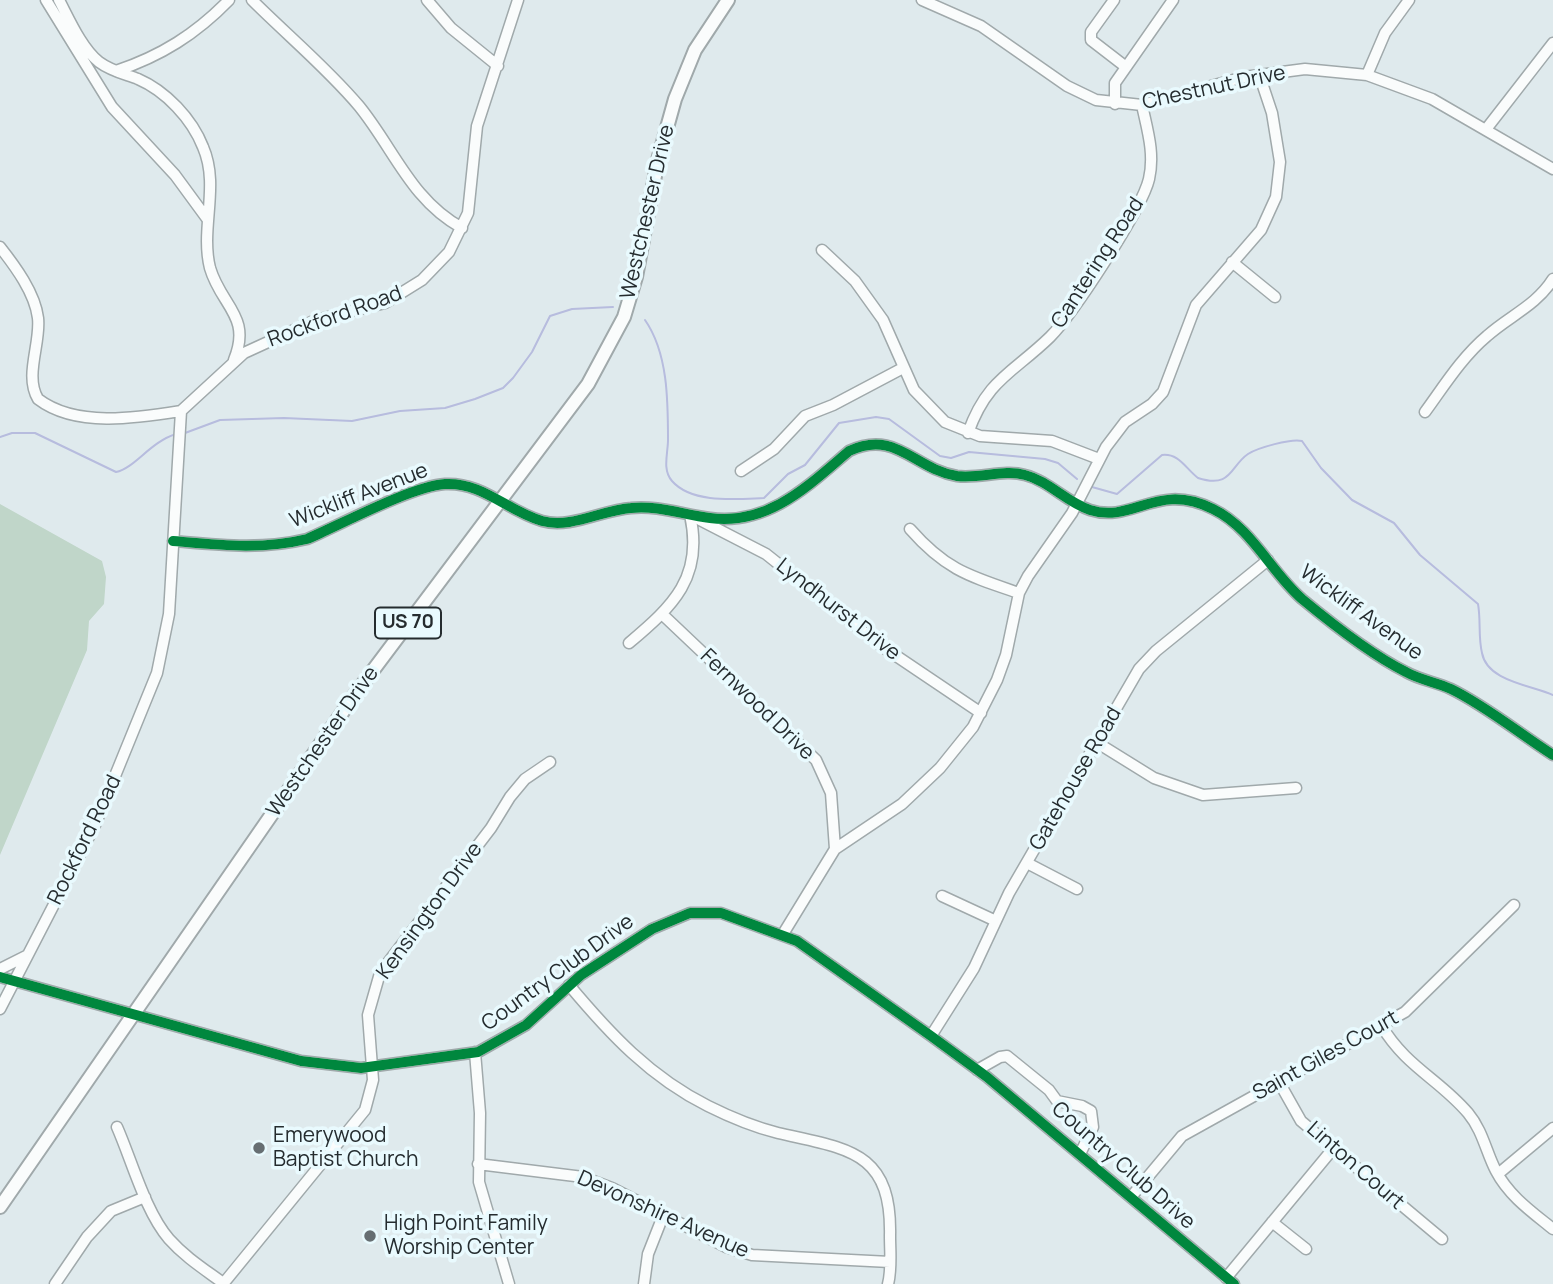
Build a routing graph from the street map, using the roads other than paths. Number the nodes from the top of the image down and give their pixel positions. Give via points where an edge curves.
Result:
1 (46, 0) edge
2 (59, 0) edge
3 (229, 0) edge
4 (251, 0) edge
5 (427, 0) edge
6 (518, 0) edge
7 (728, 0) edge
8 (922, 0) edge
9 (1114, 0) edge
10 (1157, 0) edge
11 (1409, 0) edge
12 (1170, 4) edge
13 (1553, 43) edge
14 (89, 50) junction
15 (79, 58) junction
16 (498, 66) junction
17 (1126, 67) junction
18 (116, 71) junction
19 (1367, 75) junction
20 (1260, 77) junction
21 (1115, 104) junction
22 (1142, 105) junction
23 (1487, 128) junction
24 (1553, 169) edge
25 (208, 220) junction
26 (462, 228) junction
27 (0, 247) edge
28 (822, 250) dead end
29 (1232, 262) junction
30 (1553, 279) edge
31 (1275, 298) dead end
32 (234, 360) junction
33 (903, 368) junction
34 (181, 411) junction
35 (1425, 412) dead end
36 (968, 433) junction
37 (1099, 459) junction
38 (741, 471) dead end
39 (500, 501) junction
40 (1077, 504) junction
41 (690, 515) junction
42 (910, 529) dead end
43 (173, 541) junction
44 (1268, 560) junction
45 (1019, 593) junction
46 (663, 615) junction
47 (629, 643) dead end
48 (981, 713) junction
49 (1096, 742) junction
50 (1553, 755) edge
51 (550, 762) dead end
52 (1296, 788) dead end
53 (835, 849) junction
54 (1027, 863) junction
55 (1077, 889) dead end
56 (942, 896) dead end
57 (1514, 905) dead end
58 (996, 921) junction
59 (783, 934) junction
60 (28, 955) junction
61 (0, 970) edge
62 (0, 977) edge
63 (14, 981) junction
64 (569, 985) junction
65 (0, 1009) edge
66 (133, 1014) junction
67 (1381, 1025) junction
68 (931, 1036) junction
69 (475, 1052) junction
70 (372, 1066) junction
71 (977, 1070) junction
72 (1279, 1082) junction
73 (117, 1127) dead end
74 (1553, 1128) edge
75 (1332, 1150) junction
76 (1080, 1154) junction
77 (478, 1164) junction
78 (1497, 1174) junction
79 (145, 1197) junction
80 (1131, 1197) junction
81 (0, 1206) edge
82 (663, 1216) junction
83 (1272, 1222) junction
84 (1553, 1229) edge
85 (1442, 1239) dead end
86 (1306, 1250) dead end
87 (890, 1262) junction
88 (1230, 1281) edge
89 (223, 1283) edge
90 (55, 1284) edge
91 (509, 1284) edge
92 (644, 1284) edge
93 (888, 1284) edge

1 - 15 street
2 - 14 street
3 - 18 street via 188,38
4 - 26 street via 346,91 418,194
5 - 16 street via 451,28
6 - 16 street, Rockford Road
7 - 39 main road, Westchester Drive / US 70 via 695,50 675,99 624,317 588,384
8 - 21 street, Chestnut Drive via 1000,38 1081,94
9 - 17 street via 1091,32 1091,40
10 - 12 street
11 - 19 street via 1385,33
12 - 17 street
13 - 23 street
14 - 15 street
14 - 18 street via 101,64
15 - 25 street via 112,107 175,175
16 - 26 street, Rockford Road via 477,125 473,186
17 - 21 street via 1115,83
18 - 25 street via 159,91 198,136 209,168
19 - 20 street, Chestnut Drive via 1305,69
19 - 23 street, Chestnut Drive via 1432,99
20 - 22 street, Chestnut Drive via 1244,77
20 - 29 street via 1272,113 1279,180 1261,230
21 - 22 street, Chestnut Drive
22 - 36 street, Cantering Road via 1151,153 1149,179 1138,203 1066,320 995,383
23 - 24 street, Chestnut Drive
25 - 32 street via 208,260 215,284 239,321
26 - 32 street, Rockford Road via 435,269 399,296 371,309 298,326
27 - 34 street via 36,308 39,326 33,386 38,399 62,410 104,418
28 - 33 street via 855,281 876,310
29 - 31 street
29 - 37 street via 1192,312 1164,392 1125,422
30 - 35 street via 1533,303 1468,353
32 - 34 street, Rockford Road
33 - 36 street via 929,409
33 - 38 street via 805,416 774,449
34 - 43 street, Rockford Road
36 - 37 street via 1052,441
37 - 40 street
39 - 41 street, Wickliff Avenue via 553,522 635,507
39 - 43 street, Wickliff Avenue via 479,488 441,484 289,544
39 - 66 main road, Westchester Drive / US 70 via 353,697
40 - 41 street, Wickliff Avenue via 1027,475 952,475 895,447 874,443 849,451 776,508 714,519
40 - 44 street, Wickliff Avenue via 1109,513 1156,499 1194,501 1233,521
40 - 45 street
41 - 46 street via 694,541 691,568
41 - 48 street, Lyndhurst Drive via 766,554 880,645
42 - 45 street via 932,555 967,575
43 - 60 street, Rockford Road via 169,614 157,673 95,825
44 - 49 street, Gatehouse Road via 1156,650 1139,669
44 - 50 street, Wickliff Avenue via 1301,598 1386,661 1450,688
45 - 48 street via 1006,655
46 - 47 street
46 - 53 street, Fernwood Drive via 816,760 831,793
48 - 53 street via 923,786
49 - 52 street via 1154,778 1194,793 1219,796
49 - 54 street, Gatehouse Road
51 - 70 street, Kensington Drive via 525,779 510,797 380,973 368,1015
53 - 59 street
54 - 55 street
54 - 58 street, Gatehouse Road
56 - 58 street
57 - 67 street, Saint Giles Court via 1405,1012
58 - 68 street, Gatehouse Road via 974,968
59 - 64 street, Country Club Drive via 721,913 690,913 630,941
59 - 68 street, Country Club Drive
60 - 61 street
60 - 63 street, Rockford Road
62 - 63 street, Country Club Drive
63 - 65 street, Rockford Road
63 - 66 street, Country Club Drive
64 - 69 street, Country Club Drive via 526,1025
64 - 87 street via 619,1044 670,1085 744,1122 835,1145 865,1162 881,1178 889,1200
66 - 70 street, Country Club Drive via 301,1061
66 - 81 main road, Westchester Drive / US 70
67 - 72 street, Saint Giles Court
67 - 78 street via 1403,1057 1468,1114
68 - 71 street, Country Club Drive
69 - 70 street, Country Club Drive
69 - 77 street
70 - 89 street, Kensington Drive via 373,1089 365,1110
71 - 76 street, Country Club Drive
71 - 76 street via 1007,1056 1057,1101 1091,1111 1093,1127
72 - 75 street, Linton Court via 1301,1121
72 - 80 street, Saint Giles Court via 1182,1136
73 - 79 street
74 - 78 street
75 - 83 street
75 - 85 street, Linton Court
76 - 80 street, Country Club Drive
77 - 82 street, Devonshire Avenue via 583,1177
77 - 91 street via 481,1195
78 - 84 street via 1512,1195
79 - 89 street via 167,1236 184,1255
79 - 90 street via 110,1211
80 - 88 street, Country Club Drive
82 - 87 street, Devonshire Avenue via 752,1255
82 - 92 street via 648,1254
83 - 86 street
83 - 88 street
87 - 93 street

